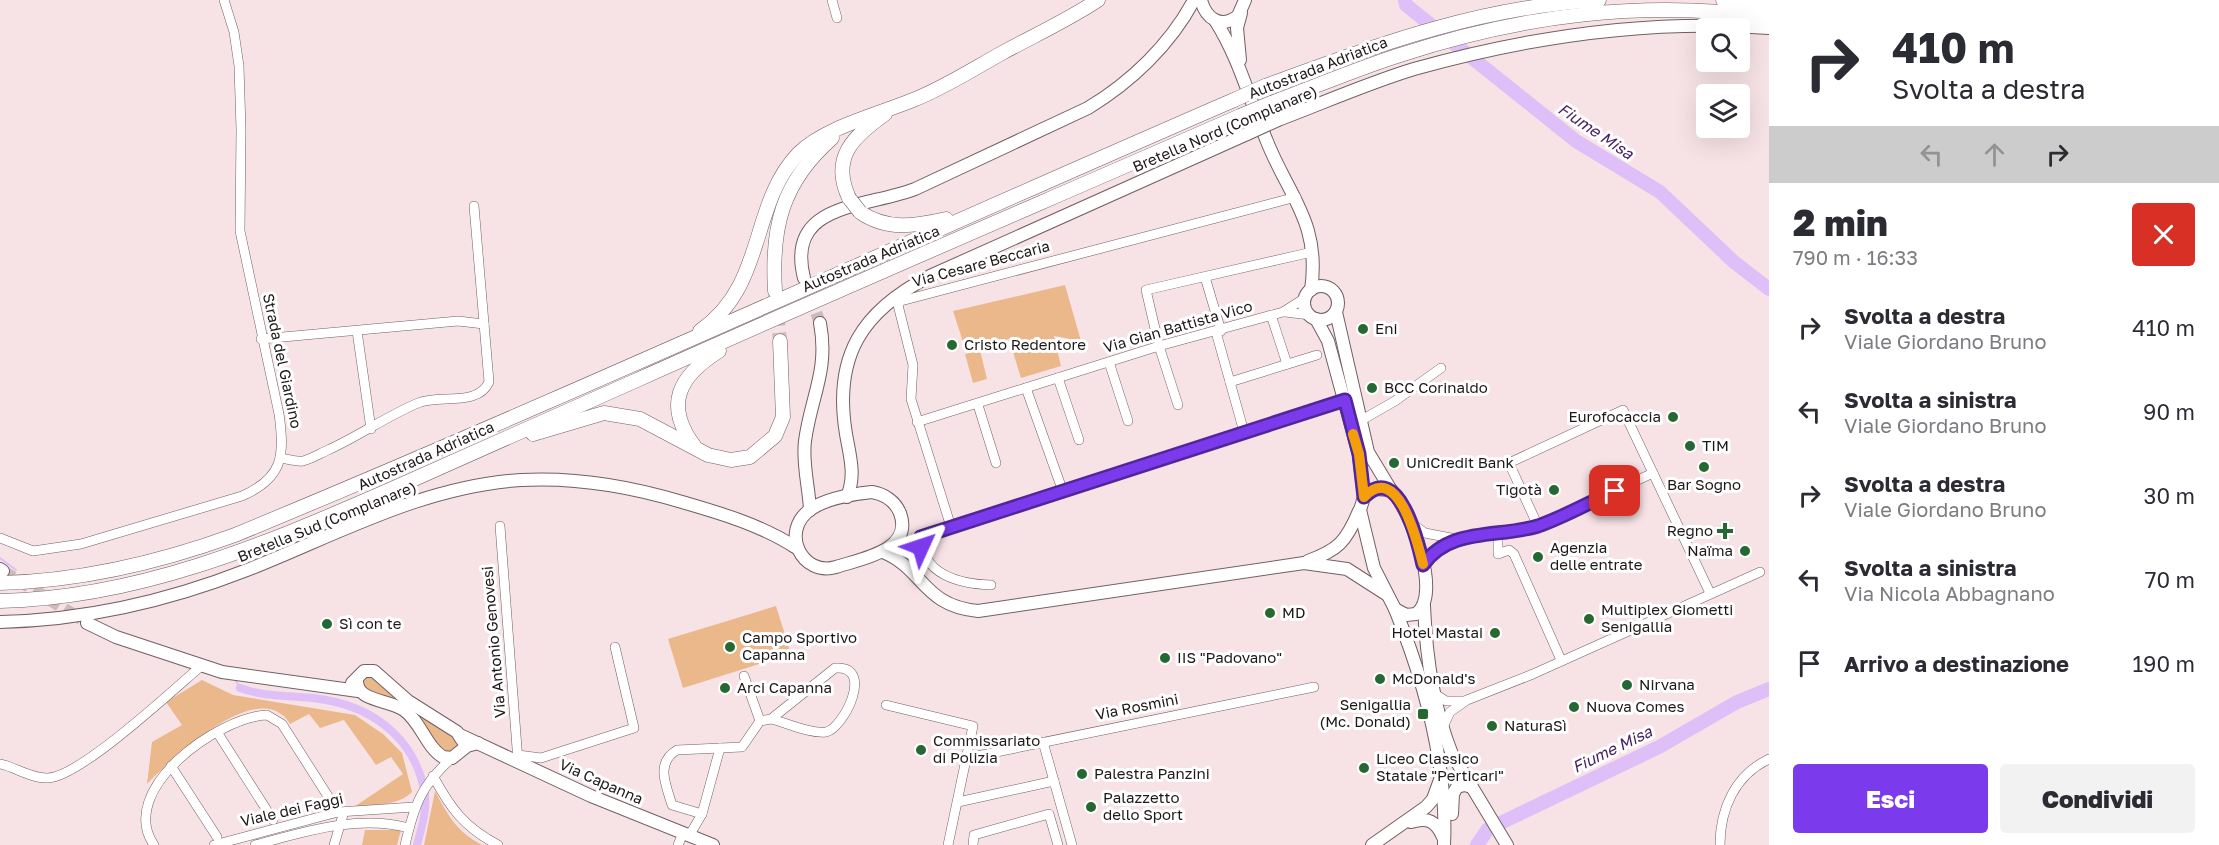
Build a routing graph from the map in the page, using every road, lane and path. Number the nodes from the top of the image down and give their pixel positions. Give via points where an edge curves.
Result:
1 (224, 0) edge
2 (832, 0) edge
3 (1098, 0) edge
4 (1194, 0) edge
5 (1201, 0) edge
6 (1245, 0) edge
7 (1599, 0) edge
8 (1723, 0) edge
9 (1769, 5) edge
10 (1241, 13) junction
11 (1769, 17) edge
12 (837, 18) dead end
13 (1211, 18) junction
14 (1180, 23) junction
15 (1769, 28) edge
16 (1242, 70) junction
17 (897, 105) junction
18 (846, 127) junction
19 (1296, 197) junction
20 (474, 206) dead end
21 (971, 213) junction
22 (1313, 258) junction
23 (1205, 277) junction
24 (804, 279) tunnel mouth
25 (1327, 288) junction
26 (775, 291) tunnel mouth
27 (1308, 294) junction
28 (1283, 312) junction
29 (1336, 312) junction
30 (1271, 315) junction
31 (1313, 317) junction
32 (763, 323) junction
33 (820, 323) tunnel mouth
34 (484, 324) junction
35 (357, 331) junction
36 (1219, 332) junction
37 (261, 339) junction
38 (780, 342) tunnel mouth
39 (1159, 346) junction
40 (665, 352) junction
41 (1317, 355) dead end
42 (1109, 362) junction
43 (1287, 364) junction
44 (1441, 368) dead end
45 (1058, 378) junction
46 (1230, 382) junction
47 (1026, 388) junction
48 (1345, 400) junction
49 (978, 405) junction
50 (1178, 405) dead end
51 (1128, 421) dead end
52 (1360, 421) junction
53 (917, 422) junction
54 (371, 429) junction
55 (1244, 432) junction
56 (1079, 440) dead end
57 (697, 449) junction
58 (476, 452) junction
59 (280, 458) junction
60 (996, 463) dead end
61 (853, 465) junction
62 (1653, 473) junction
63 (808, 486) junction
64 (1062, 489) junction
65 (1391, 490) junction
66 (872, 492) junction
67 (847, 497) junction
68 (1364, 497) junction
69 (826, 502) junction
70 (810, 510) junction
71 (1360, 510) junction
72 (1410, 522) junction
73 (798, 523) junction
74 (500, 526) dead end
75 (1538, 526) junction
76 (951, 527) junction
77 (770, 532) junction
78 (1498, 532) junction
79 (0, 538) edge
80 (899, 539) junction
81 (1459, 539) junction
82 (795, 546) junction
83 (882, 552) junction
84 (1304, 563) junction
85 (1423, 565) junction
86 (904, 566) junction
87 (1760, 572) dead end
88 (1, 575) edge
89 (991, 585) dead end
90 (1710, 593) junction
91 (1386, 594) junction
92 (0, 601) edge
93 (1424, 606) junction
94 (1395, 609) junction
95 (0, 622) edge
96 (87, 623) tunnel mouth
97 (615, 647) dead end
98 (1561, 660) junction
99 (200, 667) junction
100 (744, 676) dead end
101 (357, 685) junction
102 (1314, 687) dead end
103 (1435, 694) junction
104 (1467, 700) junction
105 (886, 705) dead end
106 (771, 719) junction
107 (759, 721) junction
108 (1443, 727) junction
109 (217, 732) junction
110 (460, 735) junction
111 (478, 742) junction
112 (1043, 742) junction
113 (720, 748) junction
114 (457, 754) junction
115 (439, 755) junction
116 (518, 758) junction
117 (967, 758) junction
118 (1769, 759) edge
119 (0, 764) edge
120 (171, 766) junction
121 (436, 773) junction
122 (1442, 773) junction
123 (1054, 781) junction
124 (1473, 790) junction
125 (958, 802) junction
126 (414, 807) junction
127 (338, 812) junction
128 (702, 814) junction
129 (273, 820) dead end
130 (1407, 823) junction
131 (339, 824) junction
132 (409, 828) junction
133 (683, 838) edge
134 (215, 841) edge
135 (708, 843) edge
136 (1445, 843) edge
137 (154, 845) edge
138 (255, 845) edge
139 (334, 845) edge
140 (405, 845) edge
141 (498, 845) edge
142 (948, 845) edge
143 (973, 845) edge
144 (1058, 845) edge
145 (1072, 845) edge
146 (1372, 845) edge
147 (1507, 845) edge
148 (1720, 845) edge

1 - 37 street, Strada del Giardino via 239,66 240,231
2 - 12 street
3 - 17 highway via 930,92
4 - 14 main road
5 - 13 main road
6 - 10 main road
7 - 21 highway, Autostrada Adriatica, bridge via 1495,12 1388,41 1265,86
8 - 9 highway
10 - 13 main road via 1229,21
10 - 16 main road via 1237,28
11 - 32 highway, Autostrada Adriatica, bridge via 1636,8 1578,13 1399,55 1240,116
13 - 14 main road via 1192,17
13 - 16 main road
14 - 24 main road via 1137,73 1088,108 915,189 840,209 814,222 801,246 799,260
15 - 61 main road, Bretella Nord (Complanare), bridge via 1636,27 1524,44 1412,70 1278,120 930,276 884,304 852,345 844,370 843,403
16 - 19 main road via 1272,153
17 - 18 highway
17 - 21 highway, bridge via 862,130 850,145 843,169 849,198 872,220 908,226
18 - 26 highway via 807,162 786,198 774,238
18 - 40 highway via 812,142 788,168 774,189 753,259 735,294 708,324
19 - 22 main road via 1309,231
19 - 53 street, Via Cesare Beccaria via 901,301 898,305 913,364 911,399
20 - 34 street
21 - 40 highway, Autostrada Adriatica
22 - 23 street
22 - 25 main road
22 - 27 main road
23 - 36 street
23 - 39 street via 1146,290
25 - 27 main road
25 - 29 main road via 1338,299
27 - 28 street, Via Gian Battista Vico
27 - 31 main road via 1305,307
28 - 30 street, Via Gian Battista Vico
28 - 31 street, Via Gian Battista Vico
29 - 31 main road via 1327,319
29 - 52 main road
30 - 36 street, Via Gian Battista Vico
30 - 43 street
31 - 48 main road via 1328,341
32 - 57 highway via 698,364 682,384 679,415
32 - 58 highway, Autostrada Adriatica
33 - 63 main road via 824,363 805,441
34 - 35 street via 458,321
34 - 54 street via 489,382 481,393 426,400
35 - 37 street
35 - 54 street
36 - 39 street, Via Gian Battista Vico
36 - 46 street
37 - 59 street, Strada del Giardino via 280,423
38 - 57 highway via 784,407 775,436 759,451 740,459 718,458
39 - 42 street, Via Gian Battista Vico
39 - 50 street
40 - 88 highway, Autostrada Adriatica via 188,552 101,574 39,582
41 - 43 street
42 - 45 street, Via Gian Battista Vico
42 - 51 street
43 - 46 street
44 - 52 street
45 - 47 street, Via Gian Battista Vico
45 - 56 street
46 - 55 street
47 - 49 street, Via Gian Battista Vico
47 - 64 street
48 - 55 street
48 - 68 main road via 1359,454
49 - 53 street, Via Gian Battista Vico
49 - 60 street
52 - 65 main road via 1371,460
53 - 76 street, Via Cesare Beccaria
54 - 59 street via 303,461
55 - 64 street
57 - 58 highway via 640,419 604,412
58 - 92 highway, Autostrada Adriatica via 322,519 194,568 87,594
59 - 79 street, Strada del Giardino via 272,479 243,496 81,544 33,551
61 - 66 main road, Bretella Nord (Complanare)
61 - 67 main road, Bretella Nord (Complanare)
62 - 75 street
62 - 75 street via 1623,410 1620,411 1509,463
62 - 90 street
63 - 69 main road
63 - 70 main road
64 - 76 street
65 - 68 main road via 1375,489
65 - 72 main road
66 - 67 main road
66 - 80 main road via 894,503 902,526
67 - 69 main road
68 - 71 main road
69 - 70 main road
70 - 73 main road
71 - 84 main road via 1338,547
71 - 91 main road via 1374,568
72 - 81 street via 1425,533
72 - 85 main road
73 - 77 main road
73 - 82 main road
74 - 116 street, Via Antonio Genovesi
75 - 78 street
76 - 89 street via 921,537 929,563 947,578 965,584
77 - 82 main road, Bretella Sud (Complanare)
77 - 95 main road, Bretella Sud (Complanare) via 645,491 576,481 520,480 434,496 373,517 248,570 158,599 52,620
78 - 81 street
78 - 98 street via 1498,554 1509,550 1514,554
80 - 83 main road
80 - 86 main road
81 - 85 street via 1441,545
82 - 83 main road via 816,566 831,568
83 - 86 main road
84 - 86 main road via 978,611 945,604
84 - 91 main road via 1347,569
85 - 93 main road via 1427,594
87 - 90 street
90 - 98 street
91 - 94 main road
93 - 94 main road via 1411,616
93 - 103 main road
94 - 122 main road via 1413,656
96 - 99 main road
97 - 116 street via 634,728 541,758
98 - 104 street
99 - 101 main road via 341,688
99 - 119 street via 109,744 61,775 38,777
100 - 107 street
101 - 110 main road, Via Capanna via 364,671 374,670 408,701
101 - 115 main road via 364,696 402,708
102 - 112 street, Via Rosmini
103 - 104 street via 1446,701
103 - 108 main road
104 - 108 street via 1450,712
105 - 117 street via 973,726
106 - 106 street via 835,668 844,668 856,680 855,690 831,730 822,732
106 - 107 street
107 - 113 street via 742,747
108 - 124 main road via 1452,754
109 - 120 street
109 - 127 street via 256,716 276,718
109 - 129 street
110 - 111 main road, Via Capanna
110 - 114 main road
111 - 114 main road
111 - 116 main road, Via Capanna
112 - 117 street, Via Rosmini
112 - 123 street
113 - 128 street
113 - 128 street via 677,750 664,764 672,805
114 - 115 main road
114 - 121 street
115 - 121 street
116 - 133 main road, Via Capanna
117 - 125 street
118 - 148 street via 1754,767 1732,792
120 - 134 street
120 - 137 street via 151,794 145,824
121 - 126 street
121 - 141 street via 452,810
122 - 130 main road via 1433,799
122 - 136 main road
123 - 125 street
123 - 145 street
124 - 136 main road via 1464,785 1453,794
124 - 147 main road
125 - 142 street
126 - 127 street, Viale dei Faggi
126 - 132 street
127 - 131 street via 334,816
127 - 134 street, Viale dei Faggi
128 - 133 street
128 - 135 street
130 - 136 main road via 1431,821 1438,826
130 - 146 main road
131 - 132 street, Viale dei Faggi via 398,824
131 - 138 street, Viale dei Faggi
131 - 139 street
132 - 140 street
133 - 135 main road, Via Capanna
143 - 144 street via 974,835 1049,814

